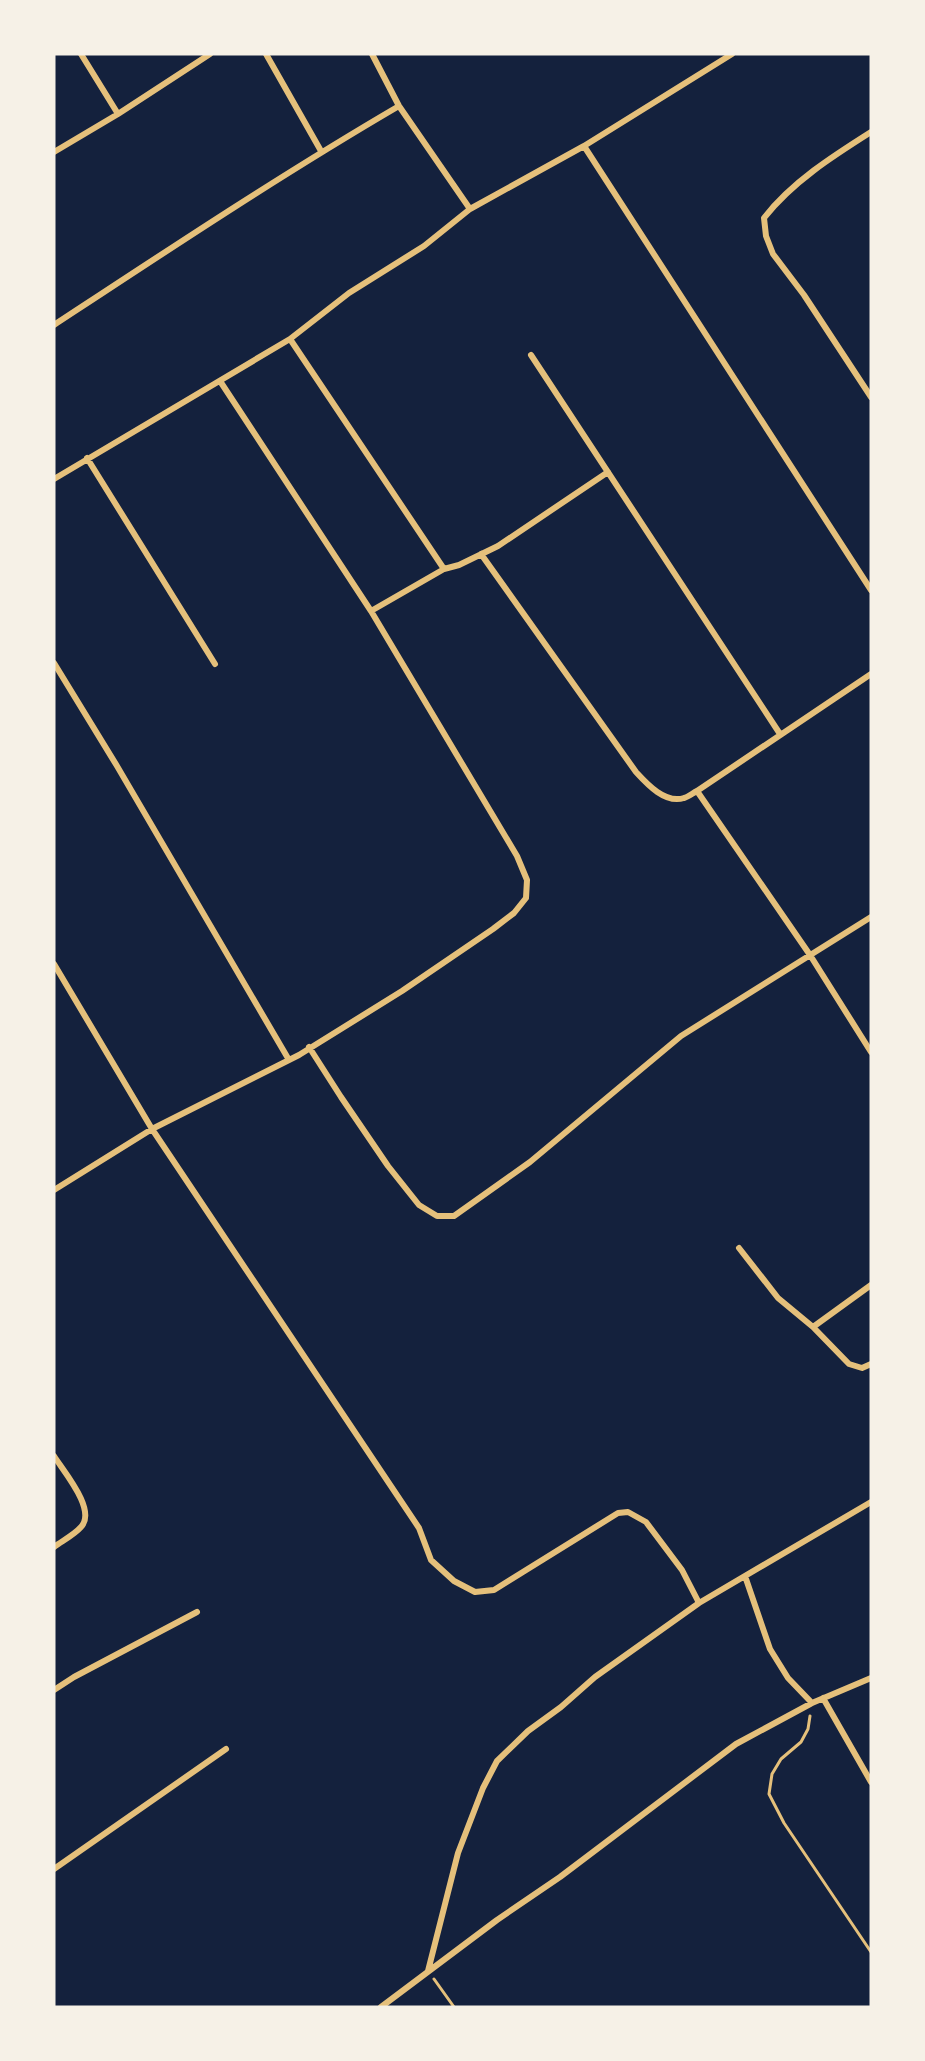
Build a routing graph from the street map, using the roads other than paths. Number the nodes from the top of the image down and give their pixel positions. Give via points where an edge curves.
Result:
1 (81, 54) edge
2 (210, 54) edge
3 (266, 54) edge
4 (372, 54) edge
5 (732, 54) edge
6 (399, 106) junction
7 (118, 114) junction
8 (871, 132) edge
9 (584, 146) junction
10 (54, 152) edge
11 (321, 152) junction
12 (470, 209) junction
13 (54, 326) edge
14 (290, 339) junction
15 (531, 355) dead end
16 (220, 381) junction
17 (871, 397) edge
18 (87, 458) junction
19 (608, 472) junction
20 (54, 479) edge
21 (481, 554) junction
22 (444, 569) junction
23 (871, 590) edge
24 (371, 611) junction
25 (54, 663) edge
26 (215, 664) dead end
27 (871, 674) edge
28 (780, 734) junction
29 (697, 791) junction
30 (871, 917) edge
31 (810, 955) junction
32 (54, 964) edge
33 (309, 1047) junction
34 (871, 1052) edge
35 (289, 1060) junction
36 (152, 1129) junction
37 (54, 1190) edge
38 (739, 1248) dead end
39 (871, 1285) edge
40 (813, 1327) junction
41 (871, 1364) edge
42 (54, 1456) edge
43 (871, 1502) edge
44 (54, 1546) edge
45 (745, 1576) junction
46 (699, 1603) junction
47 (197, 1612) dead end
48 (871, 1678) edge
49 (54, 1690) edge
50 (823, 1698) junction
51 (812, 1703) junction
52 (226, 1749) dead end
53 (871, 1782) edge
54 (54, 1869) edge
55 (428, 1971) junction
56 (381, 2007) edge

1 - 7 street
2 - 7 street
3 - 11 street
4 - 6 street
5 - 9 street
6 - 11 street
6 - 12 street
7 - 10 street
8 - 17 street via 809,174 774,204 764,218 773,254
9 - 12 street
9 - 23 street
11 - 13 street
12 - 14 street via 424,246 349,293
14 - 16 street
14 - 22 street
15 - 19 street
16 - 18 street
16 - 24 street
18 - 20 street
18 - 26 street
19 - 21 street
19 - 28 street
21 - 22 street
21 - 29 street via 636,772 666,797 683,799
22 - 24 street
24 - 33 street via 517,856 527,880 526,898 493,929 402,991
25 - 35 street
27 - 28 street
28 - 29 street
29 - 31 street
30 - 31 street
31 - 33 street via 681,1036 547,1148 454,1216 437,1216 419,1205 381,1157
31 - 34 street
32 - 36 street
33 - 35 street
35 - 36 street
36 - 37 street
36 - 46 street via 418,1528 431,1560 454,1581 476,1592 494,1590 618,1513 628,1512 646,1521 682,1570
38 - 40 street via 778,1298
39 - 40 street
40 - 41 street via 849,1364 862,1368
42 - 44 street via 81,1498 87,1515 82,1526
43 - 45 street
45 - 46 street
45 - 51 street via 770,1649 788,1678
46 - 55 street via 596,1677 496,1761 458,1853
47 - 49 street
48 - 50 street
50 - 51 street
50 - 53 street
51 - 55 street via 736,1744
52 - 54 street
55 - 56 street

